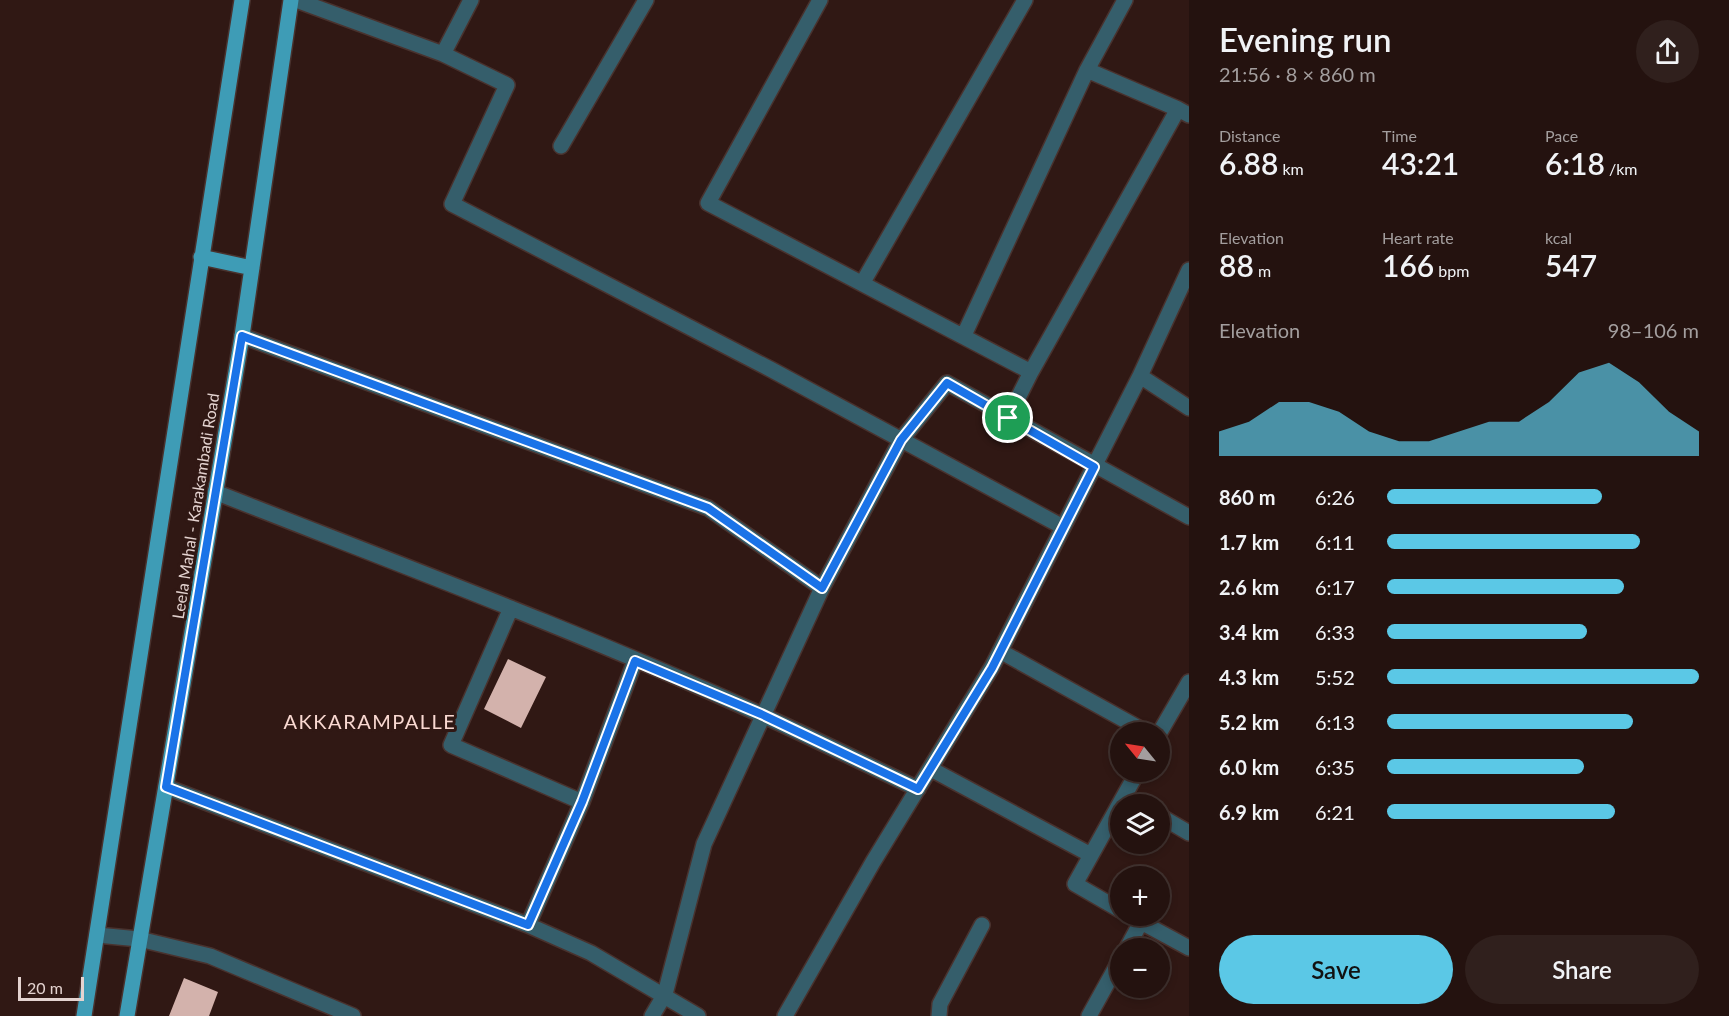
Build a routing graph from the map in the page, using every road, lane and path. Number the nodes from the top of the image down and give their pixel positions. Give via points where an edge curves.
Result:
1 (242, 0) edge
2 (291, 0) edge
3 (296, 0) edge
4 (471, 0) edge
5 (646, 0) edge
6 (820, 0) edge
7 (1024, 0) edge
8 (1125, 0) edge
9 (443, 54) junction
10 (1087, 70) junction
11 (1184, 112) edge
12 (561, 146) dead end
13 (201, 257) junction
14 (252, 268) junction
15 (1189, 270) edge
16 (863, 282) junction
17 (964, 334) junction
18 (242, 336) junction
19 (1031, 372) junction
20 (1140, 376) junction
21 (1189, 408) edge
22 (1008, 418) junction
23 (901, 440) junction
24 (1094, 467) junction
25 (214, 492) junction
26 (1189, 517) edge
27 (1063, 527) junction
28 (822, 588) junction
29 (511, 608) junction
30 (1000, 651) junction
31 (635, 661) junction
32 (1189, 682) edge
33 (761, 714) junction
34 (1128, 722) edge
35 (1165, 722) edge
36 (931, 769) junction
37 (166, 787) junction
38 (918, 789) junction
39 (582, 802) junction
40 (1110, 821) edge
41 (1170, 822) edge
42 (1189, 833) edge
43 (1091, 855) junction
44 (1110, 904) edge
45 (528, 925) junction
46 (982, 925) dead end
47 (1148, 926) edge
48 (97, 935) junction
49 (139, 939) junction
50 (1189, 948) edge
51 (1110, 978) edge
52 (665, 994) junction
53 (84, 1016) edge
54 (127, 1016) edge
55 (353, 1016) edge
56 (652, 1016) edge
57 (698, 1016) edge
58 (785, 1016) edge
59 (939, 1016) edge
60 (1089, 1016) edge

1 - 13 main road, Leela Mahal - Karakambadi Road
2 - 14 main road, Leela Mahal - Karakambadi Road
3 - 9 street
4 - 9 street
5 - 12 street
6 - 16 street via 708,203
7 - 16 street
8 - 10 street
9 - 23 street via 507,85 452,204
10 - 11 street
10 - 17 street
11 - 19 street
13 - 14 main road
13 - 48 main road, Leela Mahal - Karakambadi Road
14 - 18 main road, Leela Mahal - Karakambadi Road
15 - 20 street
16 - 17 street
17 - 19 street
18 - 25 main road, Leela Mahal - Karakambadi Road
18 - 28 street via 708,508
19 - 22 street
20 - 21 street
20 - 24 street
22 - 23 street via 947,383
22 - 24 street
23 - 27 street
23 - 28 street
24 - 26 street
24 - 27 street
25 - 29 street
25 - 37 main road, Leela Mahal - Karakambadi Road
27 - 30 street
28 - 33 street
29 - 31 street
29 - 39 street via 451,745
30 - 34 street
30 - 36 street
31 - 33 street
31 - 39 street
32 - 35 street
33 - 38 street
33 - 52 street via 704,844
36 - 38 street
36 - 43 street
37 - 45 street
37 - 49 main road, Leela Mahal - Karakambadi Road
38 - 58 street
39 - 45 street
40 - 43 street
41 - 42 street
43 - 44 street via 1075,884
45 - 52 street via 591,953
46 - 59 street via 940,1004
47 - 50 street
48 - 49 street
48 - 53 main road, Leela Mahal - Karakambadi Road
49 - 54 main road, Leela Mahal - Karakambadi Road
49 - 55 street via 210,956
51 - 60 street
52 - 56 street
52 - 57 street

